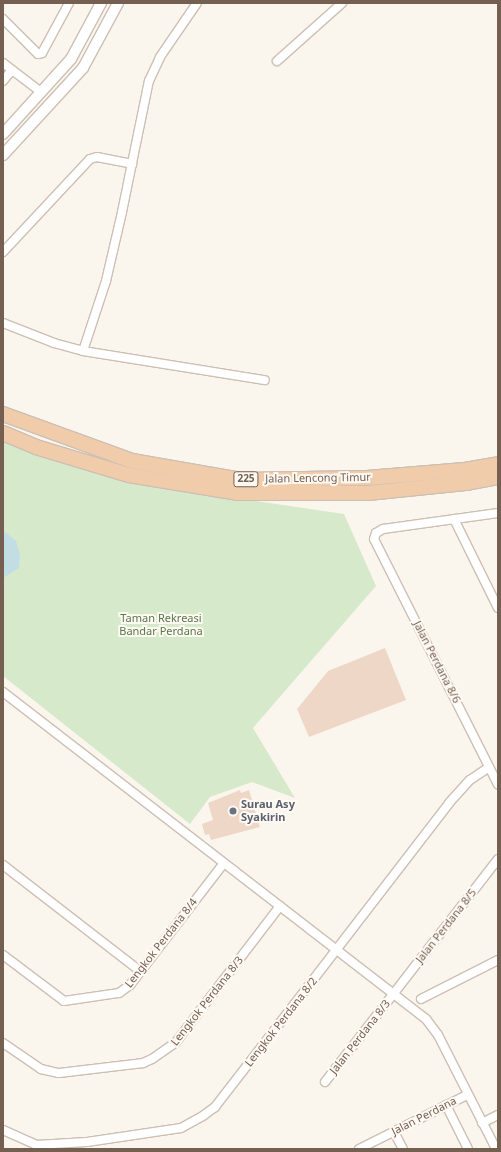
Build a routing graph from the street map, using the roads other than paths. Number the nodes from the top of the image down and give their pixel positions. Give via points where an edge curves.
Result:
1 (68, 3) edge
2 (101, 3) edge
3 (118, 3) edge
4 (197, 3) edge
5 (342, 3) edge
6 (3, 19) edge
7 (277, 61) dead end
8 (3, 63) edge
9 (12, 70) junction
10 (3, 81) edge
11 (41, 92) junction
12 (53, 101) junction
13 (3, 134) edge
14 (3, 155) edge
15 (132, 164) junction
16 (3, 252) edge
17 (3, 323) edge
18 (83, 351) junction
19 (265, 380) dead end
20 (3, 414) edge
21 (3, 433) edge
22 (498, 464) edge
23 (498, 477) edge
24 (498, 513) edge
25 (454, 519) junction
26 (498, 608) edge
27 (3, 692) edge
28 (489, 767) junction
29 (498, 785) edge
30 (498, 859) edge
31 (224, 863) junction
32 (3, 865) edge
33 (280, 906) junction
34 (336, 949) junction
35 (3, 955) edge
36 (498, 960) edge
37 (140, 971) junction
38 (394, 992) junction
39 (421, 999) dead end
40 (3, 1043) edge
41 (325, 1082) dead end
42 (467, 1095) junction
43 (446, 1105) junction
44 (498, 1115) edge
45 (482, 1123) junction
46 (3, 1130) edge
47 (394, 1132) junction
48 (87, 1146) edge
49 (359, 1149) edge
50 (403, 1149) edge
51 (468, 1149) edge
52 (496, 1149) edge

1 - 6 street via 42,53 38,54
2 - 11 street via 71,59
3 - 12 street via 83,68
4 - 15 street via 160,57 149,81
5 - 7 street
8 - 9 street
9 - 10 street
9 - 11 street
11 - 12 street
11 - 13 street
12 - 14 street
15 - 16 street via 90,158
15 - 18 street via 106,281
17 - 18 street via 54,344
18 - 19 street
20 - 22 highway, Jalan Lencong Timur / 225 via 132,461 242,480 367,478 465,470
21 - 23 highway, Jalan Lencong Timur / 225 via 36,448 129,476 238,493 368,493 467,483
24 - 25 street
25 - 26 street
25 - 28 street, Jalan Perdana 8/6 via 383,528 376,533 374,539
27 - 31 street
28 - 29 street, Jalan Perdana 8/6
28 - 34 street, Lengkok Perdana 8/2 via 470,780 449,803
30 - 38 street, Jalan Perdana 8/5
31 - 33 street
31 - 37 street, Lengkok Perdana 8/4
32 - 37 street
33 - 34 street
33 - 40 street, Lengkok Perdana 8/3 via 176,1042 152,1059 143,1063 59,1074 36,1066
34 - 38 street
34 - 48 street, Lengkok Perdana 8/2 via 219,1101 204,1115 181,1128
35 - 37 street, Lengkok Perdana 8/4 via 64,1001 120,993
36 - 39 street
38 - 41 street, Jalan Perdana 8/3
38 - 42 street via 433,1026
42 - 43 street, Jalan Perdana
42 - 45 street
43 - 47 street, Jalan Perdana
43 - 51 street
44 - 45 street
45 - 52 street
46 - 48 street, Lengkok Perdana 8/2 via 36,1145
47 - 49 street, Jalan Perdana
47 - 50 street

